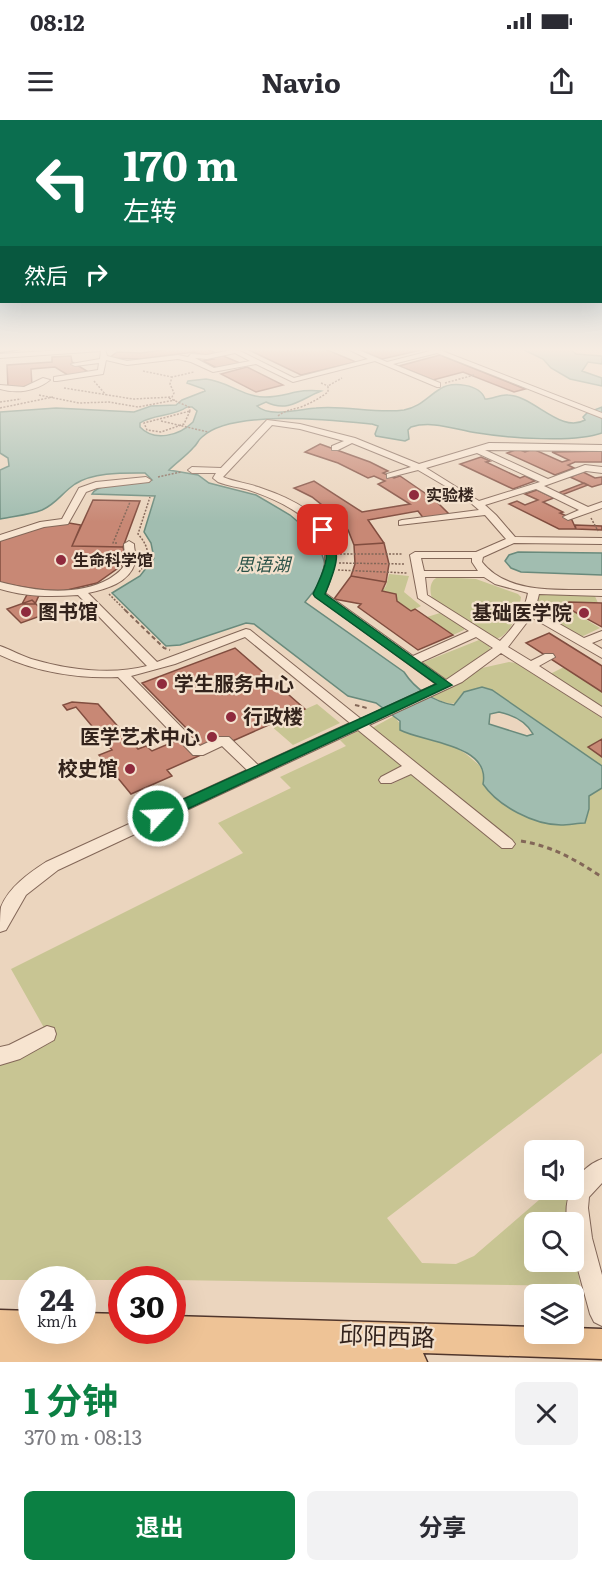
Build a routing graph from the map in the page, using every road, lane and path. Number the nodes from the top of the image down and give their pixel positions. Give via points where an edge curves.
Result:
1 (189, 407) edge
2 (297, 407) edge
3 (581, 407) edge
4 (283, 410) dead end
5 (190, 411) junction
6 (602, 416) edge
7 (159, 420) junction
8 (182, 426) junction
9 (208, 432) dead end
10 (352, 441) junction
11 (602, 447) edge
12 (335, 448) dead end
13 (478, 450) junction
14 (418, 468) junction
15 (192, 470) joint
16 (602, 470) edge
17 (224, 471) junction
18 (390, 476) dead end
19 (146, 480) joint
20 (548, 482) junction
21 (536, 486) junction
22 (150, 497) dead end
23 (130, 502) dead end
24 (476, 504) junction
25 (602, 505) edge
26 (587, 510) junction
27 (486, 512) junction
28 (568, 517) dead end
29 (402, 523) dead end
30 (0, 538) edge
31 (512, 540) junction
32 (602, 540) edge
33 (129, 544) joint
34 (478, 555) junction
35 (331, 562) junction
36 (417, 564) junction
37 (486, 574) junction
38 (136, 575) dead end
39 (0, 585) edge
40 (534, 591) junction
41 (81, 592) junction
42 (108, 592) dead end
43 (602, 592) edge
44 (529, 611) junction
45 (477, 632) junction
46 (602, 634) edge
47 (584, 643) junction
48 (500, 647) junction
49 (0, 650) edge
50 (175, 651) dead end
51 (600, 651) edge
52 (549, 657) dead end
53 (412, 661) junction
54 (154, 666) junction
55 (530, 666) junction
56 (120, 672) junction
57 (439, 687) junction
58 (348, 702) dead end
59 (385, 711) junction
60 (602, 713) edge
61 (360, 723) junction
62 (413, 767) junction
63 (256, 771) junction
64 (386, 780) dead end
65 (503, 841) joint
66 (602, 878) edge
67 (0, 925) edge
68 (47, 1034) dead end
69 (0, 1056) edge
70 (602, 1169) edge
71 (602, 1314) edge
72 (186, 1330) edge
73 (9, 1339) edge
74 (602, 1344) edge
75 (412, 1362) edge

1 - 5 path
2 - 4 path
3 - 6 street
5 - 7 path
5 - 8 path
7 - 8 path
7 - 8 path via 144,426 151,432 161,432
8 - 9 path
10 - 12 street
10 - 14 street
10 - 17 street via 318,430 270,422
11 - 13 street via 502,445
13 - 14 street
13 - 20 street
14 - 18 street
14 - 24 street
15 - 17 street
15 - 19 path
16 - 20 street via 585,468
17 - 35 street via 217,478 263,492 312,519 329,542
19 - 30 street via 82,490 65,522 43,524
20 - 21 street
21 - 24 street
21 - 26 street
22 - 38 path via 138,534 150,555
23 - 33 path via 113,543
24 - 27 street
25 - 26 street
26 - 28 street
26 - 32 path
27 - 29 street
27 - 31 street
31 - 32 street
31 - 34 street
33 - 41 street via 131,558 125,570 106,583
34 - 36 street
34 - 37 street via 477,562
35 - 36 path
35 - 36 path
35 - 36 path
35 - 53 street via 319,594
36 - 37 street
36 - 45 street via 422,596
37 - 40 street
39 - 41 street via 41,594
40 - 43 street
40 - 44 street
41 - 54 street
42 - 50 path via 164,648
44 - 47 street
44 - 48 street
45 - 48 street
45 - 53 street
46 - 47 street
47 - 51 street
48 - 55 street
48 - 57 street via 491,657
49 - 56 street via 53,669
52 - 55 street
53 - 57 street
54 - 56 street
54 - 61 street via 246,632
55 - 60 street
56 - 63 street via 198,752 224,740
57 - 59 street
58 - 59 path
59 - 61 street
61 - 62 street
61 - 63 street
62 - 64 street
62 - 65 street
63 - 67 street via 52,866 28,882 10,904
65 - 66 path via 539,844 562,851
68 - 69 street
70 - 71 street via 577,1199 579,1226
72 - 74 main road, 邱阳西路
73 - 75 main road, 邱阳西路

